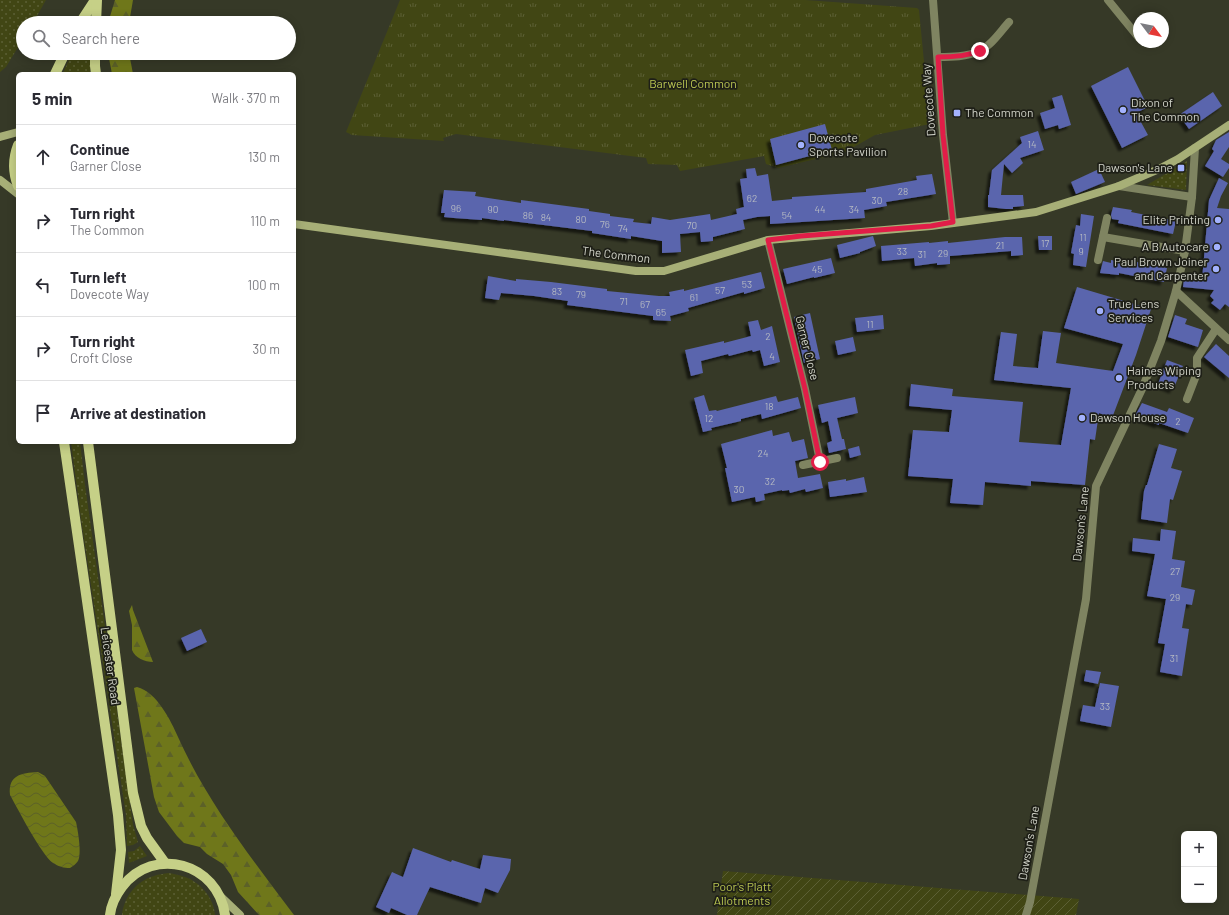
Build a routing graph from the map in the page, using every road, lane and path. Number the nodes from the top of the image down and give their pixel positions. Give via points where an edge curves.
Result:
1 (96, 0) edge
2 (933, 0) edge
3 (1108, 0) edge
4 (85, 16) edge
5 (96, 16) edge
6 (1009, 22) dead end
7 (1133, 31) edge
8 (938, 57) junction
9 (62, 60) edge
10 (95, 60) edge
11 (56, 72) edge
12 (96, 72) edge
13 (1229, 125) edge
14 (16, 133) edge
15 (0, 137) edge
16 (1195, 148) junction
17 (16, 154) edge
18 (0, 180) edge
19 (16, 180) edge
20 (1119, 186) junction
21 (16, 192) edge
22 (1192, 197) junction
23 (1107, 218) dead end
24 (953, 222) junction
25 (296, 224) edge
26 (1103, 237) junction
27 (768, 240) junction
28 (1185, 251) junction
29 (1098, 260) dead end
30 (1176, 291) junction
31 (1216, 329) junction
32 (1229, 340) edge
33 (1187, 399) dead end
34 (64, 444) edge
35 (88, 444) edge
36 (837, 458) dead end
37 (820, 462) junction
38 (803, 465) dead end
39 (165, 863) junction
40 (116, 894) junction
41 (220, 896) junction
42 (110, 915) edge
43 (225, 915) edge
44 (240, 915) edge
45 (1026, 915) edge

1 - 4 main road
1 - 5 main road
2 - 8 street, Dovecote Way
3 - 7 street
6 - 8 street via 986,46 974,54
8 - 24 street, Dovecote Way via 943,135
9 - 11 main road
10 - 12 main road
13 - 16 street, The Common
14 - 15 street
16 - 20 street, The Common via 1159,169
16 - 22 street, Dawson's Lane
17 - 19 main road
18 - 21 street
20 - 22 street
20 - 24 street, The Common via 1036,212
22 - 28 street, Dawson's Lane
23 - 26 street
24 - 27 street, The Common
25 - 27 street, The Common via 654,272
26 - 28 street
26 - 29 street
27 - 37 street, Garner Close via 805,389
28 - 30 street, Dawson's Lane
30 - 31 street
30 - 45 street, Dawson's Lane via 1142,389 1096,486 1086,599
31 - 32 street
31 - 33 street via 1197,358 1197,373
34 - 40 main road, Leicester Road via 118,815 121,850
35 - 39 main road, Leicester Road via 133,793 141,826
36 - 37 street
37 - 38 street
39 - 40 main road via 146,868 128,878
39 - 41 main road via 182,865 197,871 210,882
40 - 42 main road
41 - 43 main road
41 - 44 street

